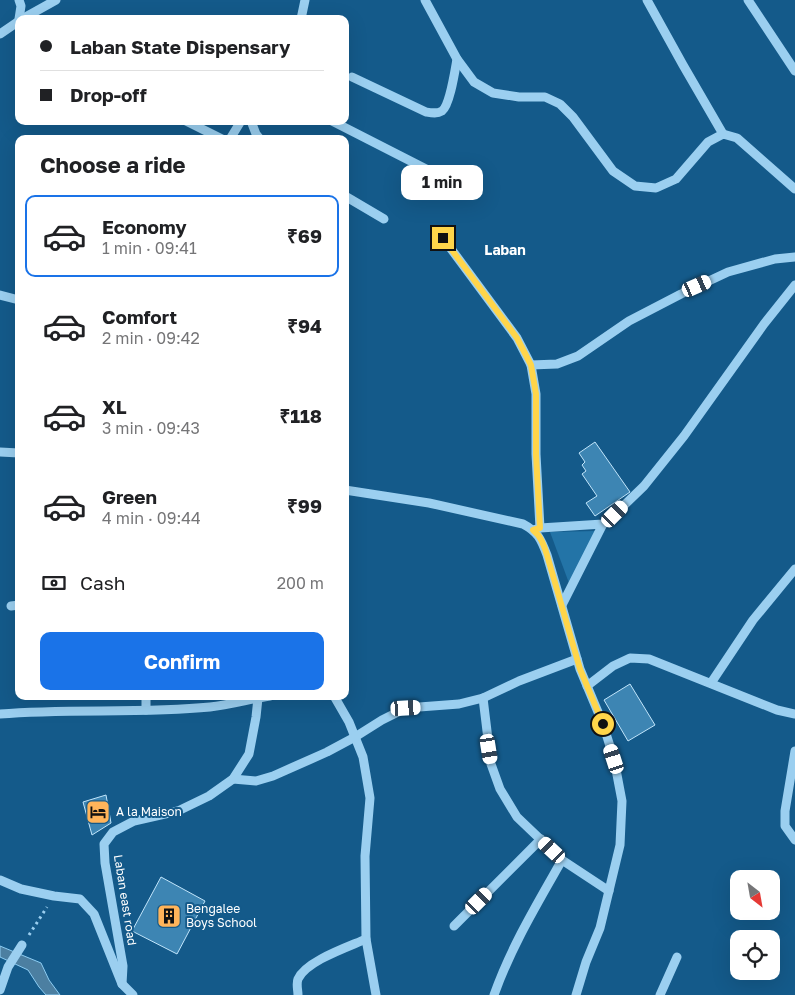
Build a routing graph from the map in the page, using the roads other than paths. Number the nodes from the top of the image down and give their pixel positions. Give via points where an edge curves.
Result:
1 (19, 0) edge
2 (56, 0) edge
3 (306, 0) edge
4 (425, 0) edge
5 (647, 0) edge
6 (748, 0) edge
7 (20, 15) edge
8 (28, 15) edge
9 (302, 15) edge
10 (15, 23) edge
11 (0, 34) edge
12 (457, 59) junction
13 (795, 71) edge
14 (352, 77) dead end
15 (194, 125) edge
16 (340, 125) edge
17 (723, 134) junction
18 (214, 135) edge
19 (430, 171) dead end
20 (795, 189) edge
21 (349, 198) edge
22 (384, 220) dead end
23 (443, 238) dead end
24 (795, 257) edge
25 (795, 285) edge
26 (0, 295) edge
27 (15, 299) edge
28 (531, 365) junction
29 (0, 452) edge
30 (15, 453) edge
31 (349, 491) edge
32 (603, 524) junction
33 (536, 529) junction
34 (795, 569) edge
35 (562, 605) junction
36 (577, 659) junction
37 (711, 683) junction
38 (587, 686) junction
39 (483, 698) junction
40 (146, 700) edge
41 (248, 700) edge
42 (258, 700) edge
43 (336, 700) edge
44 (146, 710) junction
45 (0, 714) edge
46 (795, 714) edge
47 (355, 737) junction
48 (795, 751) edge
49 (233, 779) junction
50 (541, 839) junction
51 (795, 840) edge
52 (562, 860) junction
53 (0, 880) edge
54 (609, 891) junction
55 (454, 926) dead end
56 (366, 939) junction
57 (22, 945) road end
58 (677, 957) dead end
59 (122, 984) junction
60 (0, 990) edge
61 (133, 995) edge
62 (298, 995) edge
63 (376, 995) edge
64 (494, 995) edge
65 (576, 995) edge
66 (660, 995) edge

1 - 7 street
2 - 8 street
3 - 9 street
4 - 12 street
5 - 17 street
6 - 13 street
10 - 11 street
12 - 14 street via 448,102 442,111 434,113
12 - 17 street via 474,82 493,93 545,97 560,104 613,171 635,186 656,188 676,179 708,142
15 - 18 street
16 - 19 street
17 - 20 street via 737,138
21 - 22 street
23 - 28 street via 517,338
24 - 28 street via 775,258 728,272 629,321 578,356 557,364
25 - 32 street via 644,486
26 - 27 street
28 - 33 street via 536,394
29 - 30 street
31 - 33 street via 428,503 514,521
32 - 33 street
32 - 35 street
33 - 35 street
34 - 37 street via 753,620
35 - 36 street
36 - 38 street
36 - 39 street
37 - 38 street via 649,659 630,658 613,666
37 - 46 street
38 - 54 street via 614,759 622,801 620,845
39 - 47 street via 459,704 406,708
39 - 50 street via 491,764 500,789 518,817
40 - 44 street
41 - 44 street via 212,707
42 - 49 street, Laban east road via 248,754
43 - 47 street
44 - 45 street
47 - 49 street via 273,776 256,781
47 - 56 street via 363,757 370,798 365,856
48 - 51 street via 784,811 785,826
49 - 59 street, Laban east road via 178,812 134,821 120,828 104,844 123,966
50 - 52 street
50 - 55 street
52 - 54 street
52 - 64 street via 528,919
53 - 59 street via 21,889 80,899 94,914
54 - 65 street via 600,928
56 - 62 street via 304,970 297,981
56 - 63 street
57 - 60 street via 8,967
58 - 66 street
59 - 61 street

